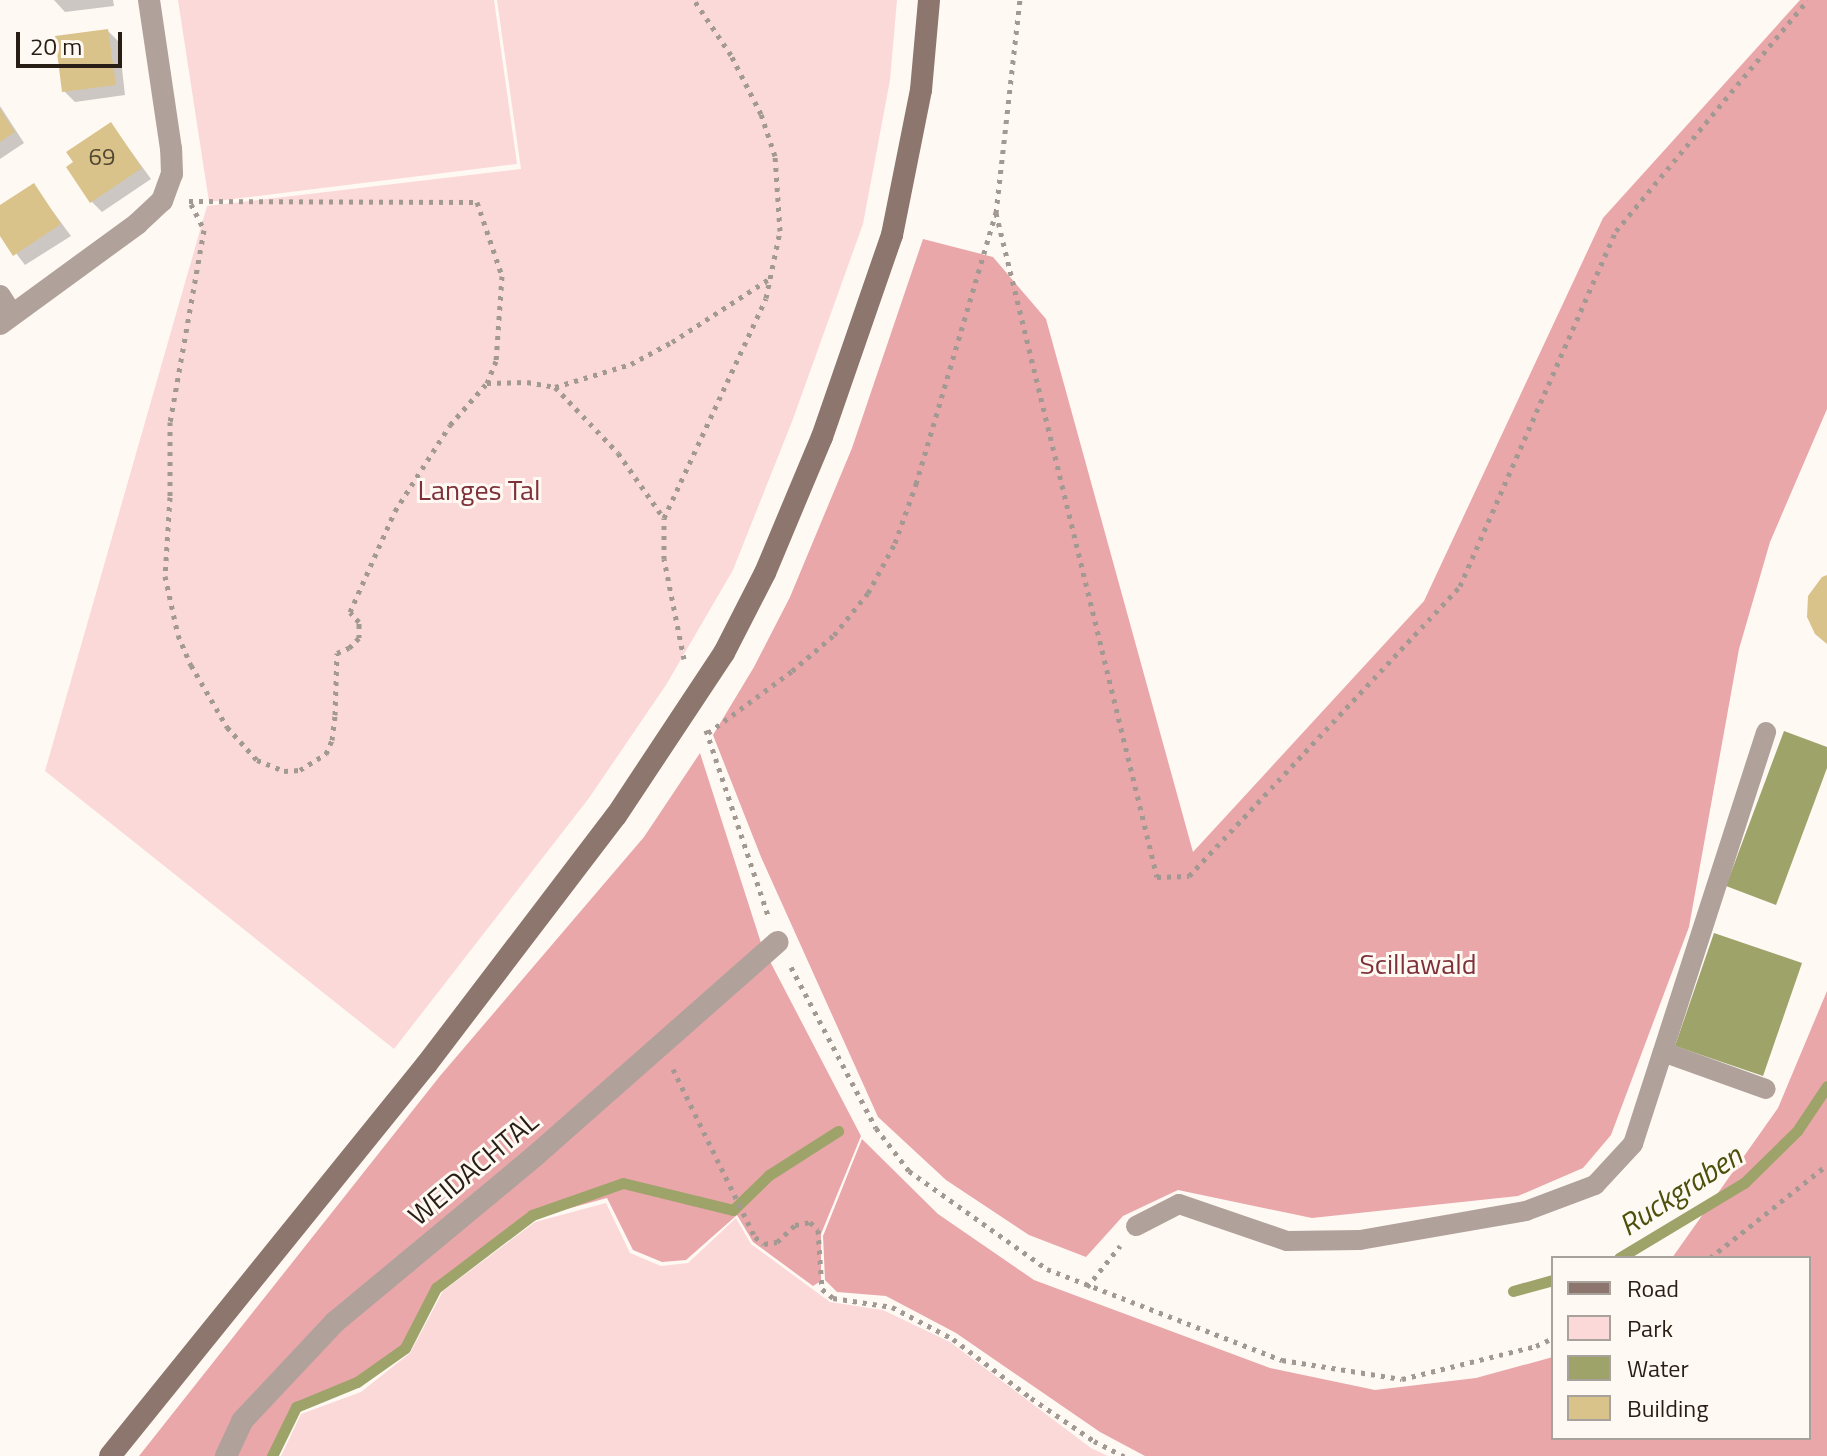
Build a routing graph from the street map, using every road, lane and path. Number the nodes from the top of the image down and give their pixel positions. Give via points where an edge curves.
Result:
1 (149, 0) edge
2 (694, 0) edge
3 (929, 0) edge
4 (1020, 0) edge
5 (1808, 0) edge
6 (162, 201) junction
7 (189, 201) junction
8 (996, 213) junction
9 (773, 276) junction
10 (4, 312) edge
11 (487, 383) junction
12 (555, 387) junction
13 (664, 518) junction
14 (685, 663) dead end
15 (703, 719) dead end
16 (1766, 732) dead end
17 (707, 733) junction
18 (778, 942) joint
19 (661, 1043) junction
20 (1663, 1052) junction
21 (1766, 1089) dead end
22 (1827, 1165) edge
23 (1136, 1226) joint
24 (1713, 1256) edge
25 (1087, 1287) dead end
26 (110, 1456) edge
27 (226, 1456) edge
28 (1124, 1456) edge

1 - 6 street via 171,149 172,174
2 - 9 path via 731,55 775,156 780,231
3 - 26 main road, bridge via 921,90 892,235 822,437 765,573 724,653 616,816 426,1065
4 - 8 path
5 - 8 path via 1616,231 1460,586 1189,876 1157,877
6 - 7 path
6 - 10 street via 137,224
7 - 11 path via 477,202 502,276 496,361
7 - 11 path via 204,230 170,422 165,576 172,615 191,665 232,734 257,760 284,771 300,770 326,754 335,715 337,653 359,638 359,622 350,612 395,511 450,425
8 - 17 path via 916,484 895,543 868,593 834,635
9 - 12 path via 631,364
9 - 13 path
11 - 12 path
12 - 13 path via 618,453
13 - 14 path via 664,559
15 - 17 path
16 - 20 lane
17 - 18 path
18 - 19 street, WEIDACHTAL
19 - 27 street, WEIDACHTAL via 335,1322 242,1421
19 - 28 path via 755,1237 764,1244 777,1242 795,1225 810,1222 818,1230 822,1289 833,1298 892,1307 952,1338 1031,1398
20 - 21 lane
20 - 23 lane via 1633,1144 1595,1185 1526,1211 1360,1240 1287,1241 1179,1204
22 - 24 path
23 - 25 path

